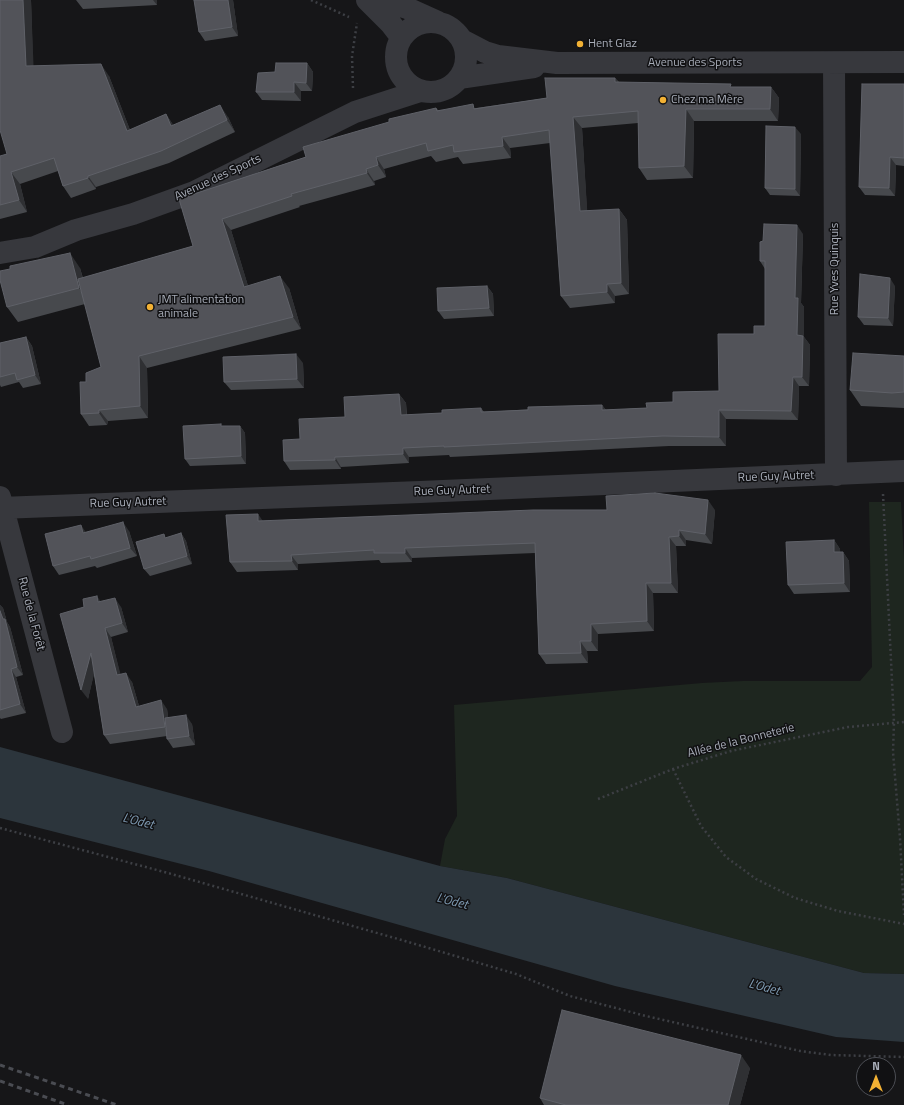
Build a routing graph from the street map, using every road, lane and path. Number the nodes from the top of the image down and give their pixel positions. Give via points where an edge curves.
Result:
1 (311, 0) edge
2 (367, 0) edge
3 (379, 0) edge
4 (350, 17) dead end
5 (438, 22) junction
6 (363, 23) dead end
7 (401, 38) junction
8 (462, 40) junction
9 (904, 62) edge
10 (557, 63) junction
11 (834, 63) junction
12 (397, 67) junction
13 (458, 78) junction
14 (354, 85) dead end
15 (420, 91) junction
16 (355, 112) junction
17 (76, 230) junction
18 (0, 238) edge
19 (0, 253) edge
20 (904, 471) edge
21 (882, 472) junction
22 (836, 475) junction
23 (1, 504) edge
24 (904, 722) edge
25 (894, 723) junction
26 (62, 732) dead end
27 (673, 769) junction
28 (598, 799) dead end
29 (0, 828) edge
30 (904, 915) edge
31 (904, 924) edge
32 (904, 1057) edge

1 - 4 path
2 - 7 street
3 - 5 street via 407,8
5 - 7 street via 429,21 412,26
5 - 8 street via 448,25
6 - 14 path via 356,20 357,30 352,56
7 - 12 street via 395,52
8 - 10 street, Avenue des Sports via 498,56
8 - 13 street via 466,60
9 - 11 street, Avenue des Sports
10 - 11 street, Avenue des Sports
10 - 13 street, Avenue des Sports via 478,77
11 - 22 street, Rue Yves Quinquis
12 - 15 street via 402,77
12 - 16 street, Avenue des Sports via 388,82
13 - 15 street via 454,84 441,90
15 - 16 street, Avenue des Sports
16 - 17 street, Avenue des Sports via 194,192 133,214
17 - 18 street, Avenue des Sports
17 - 19 street, Avenue des Sports via 35,247
20 - 21 street, Rue Guy Autret
21 - 22 street, Rue Guy Autret
21 - 25 path
22 - 23 street, Rue Guy Autret
23 - 26 street, Rue de la Forêt
24 - 25 path, Allée de la Bonneterie
25 - 27 path, Allée de la Bonneterie via 804,735 731,751
25 - 30 path via 895,783
27 - 28 path, Allée de la Bonneterie
27 - 31 path via 701,826 726,857 756,879 795,898 838,911
29 - 32 path via 404,941 516,974 570,996 646,1016 800,1052

